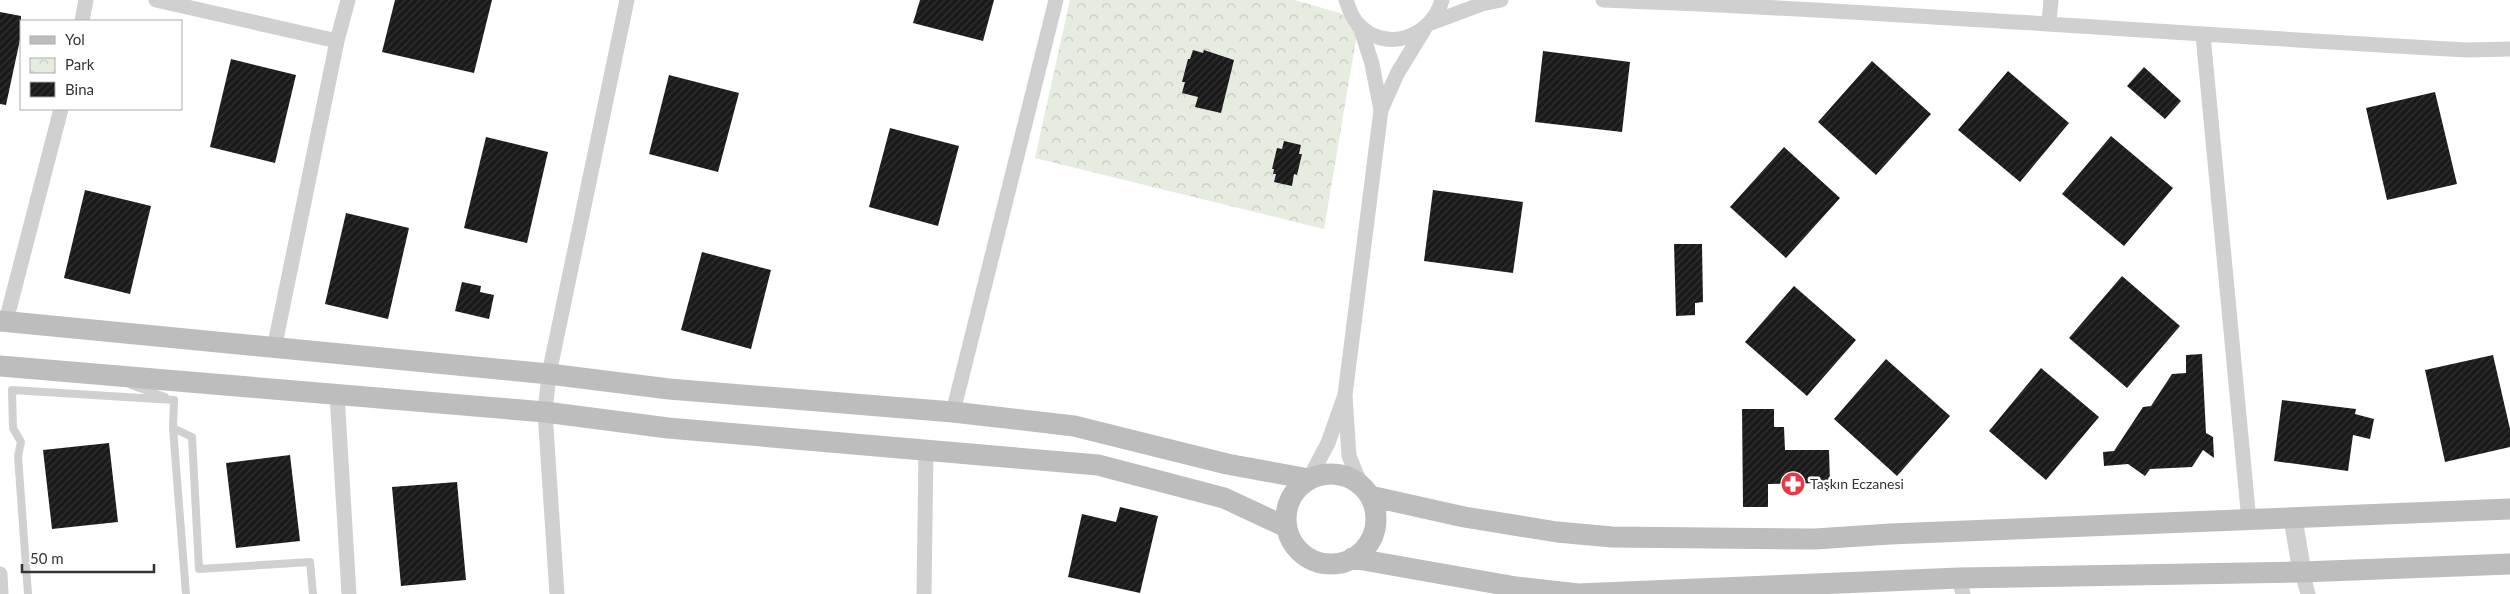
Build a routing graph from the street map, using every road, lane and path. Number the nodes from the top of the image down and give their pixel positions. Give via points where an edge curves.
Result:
1 (86, 0) edge
2 (156, 0) edge
3 (348, 0) edge
4 (627, 0) edge
5 (1056, 0) edge
6 (1442, 0) edge
7 (1501, 0) edge
8 (1603, 0) edge
9 (2051, 0) edge
10 (1344, 2) edge
11 (1763, 3) edge
12 (82, 20) edge
13 (2049, 23) junction
14 (1428, 25) junction
15 (1360, 26) junction
16 (2203, 35) junction
17 (337, 41) junction
18 (2510, 49) edge
19 (61, 110) edge
20 (1381, 110) junction
21 (3, 321) edge
22 (274, 349) junction
23 (0, 366) edge
24 (549, 374) junction
25 (103, 376) junction
26 (338, 394) junction
27 (1345, 395) junction
28 (174, 400) junction
29 (545, 412) junction
30 (952, 412) junction
31 (172, 428) junction
32 (926, 450) junction
33 (1309, 479) junction
34 (1366, 490) junction
35 (2510, 509) edge
36 (2293, 519) junction
37 (2249, 521) junction
38 (1286, 527) junction
39 (1352, 558) junction
40 (2510, 564) edge
41 (2302, 572) junction
42 (0, 574) edge
43 (1961, 586) edge
44 (1786, 590) edge
45 (1, 594) edge
46 (28, 594) edge
47 (186, 594) edge
48 (313, 594) edge
49 (349, 594) edge
50 (556, 594) edge
51 (924, 594) edge
52 (1578, 594) edge
53 (2308, 594) edge

1 - 12 street
2 - 17 street
3 - 17 street
4 - 24 street
5 - 30 street
6 - 14 street via 1439,12
7 - 14 street
8 - 11 street
9 - 13 street
10 - 15 street
11 - 13 street
13 - 16 street
14 - 15 street via 1415,35 1398,40 1381,38
14 - 20 street via 1397,74
15 - 20 street
16 - 18 street via 2467,50
16 - 37 street
17 - 22 street
19 - 21 street
20 - 27 street
21 - 22 main road
22 - 24 main road
23 - 25 main road
24 - 29 street
24 - 30 main road via 669,390
25 - 26 main road
25 - 28 lane
26 - 29 main road
26 - 49 street
27 - 33 street via 1328,443
27 - 34 street via 1349,456
28 - 31 lane
28 - 46 lane via 12,390 13,428 21,442 18,456
29 - 32 main road via 678,429
29 - 50 street
30 - 33 main road via 1074,426 1227,464
31 - 47 lane
31 - 48 lane via 192,437 199,569 310,562
32 - 38 main road via 1098,465 1224,498
32 - 51 street
33 - 34 main road via 1322,474 1336,474 1349,477
33 - 38 main road via 1290,500
34 - 37 main road via 1464,517 1557,532 1677,539 1815,539
34 - 39 main road via 1375,509 1376,524 1372,538
35 - 36 main road
36 - 37 main road
36 - 41 street
38 - 39 main road via 1296,547 1312,560 1326,564
39 - 52 main road
40 - 41 main road
41 - 43 main road
41 - 53 street
42 - 45 street
43 - 44 main road
44 - 52 main road

